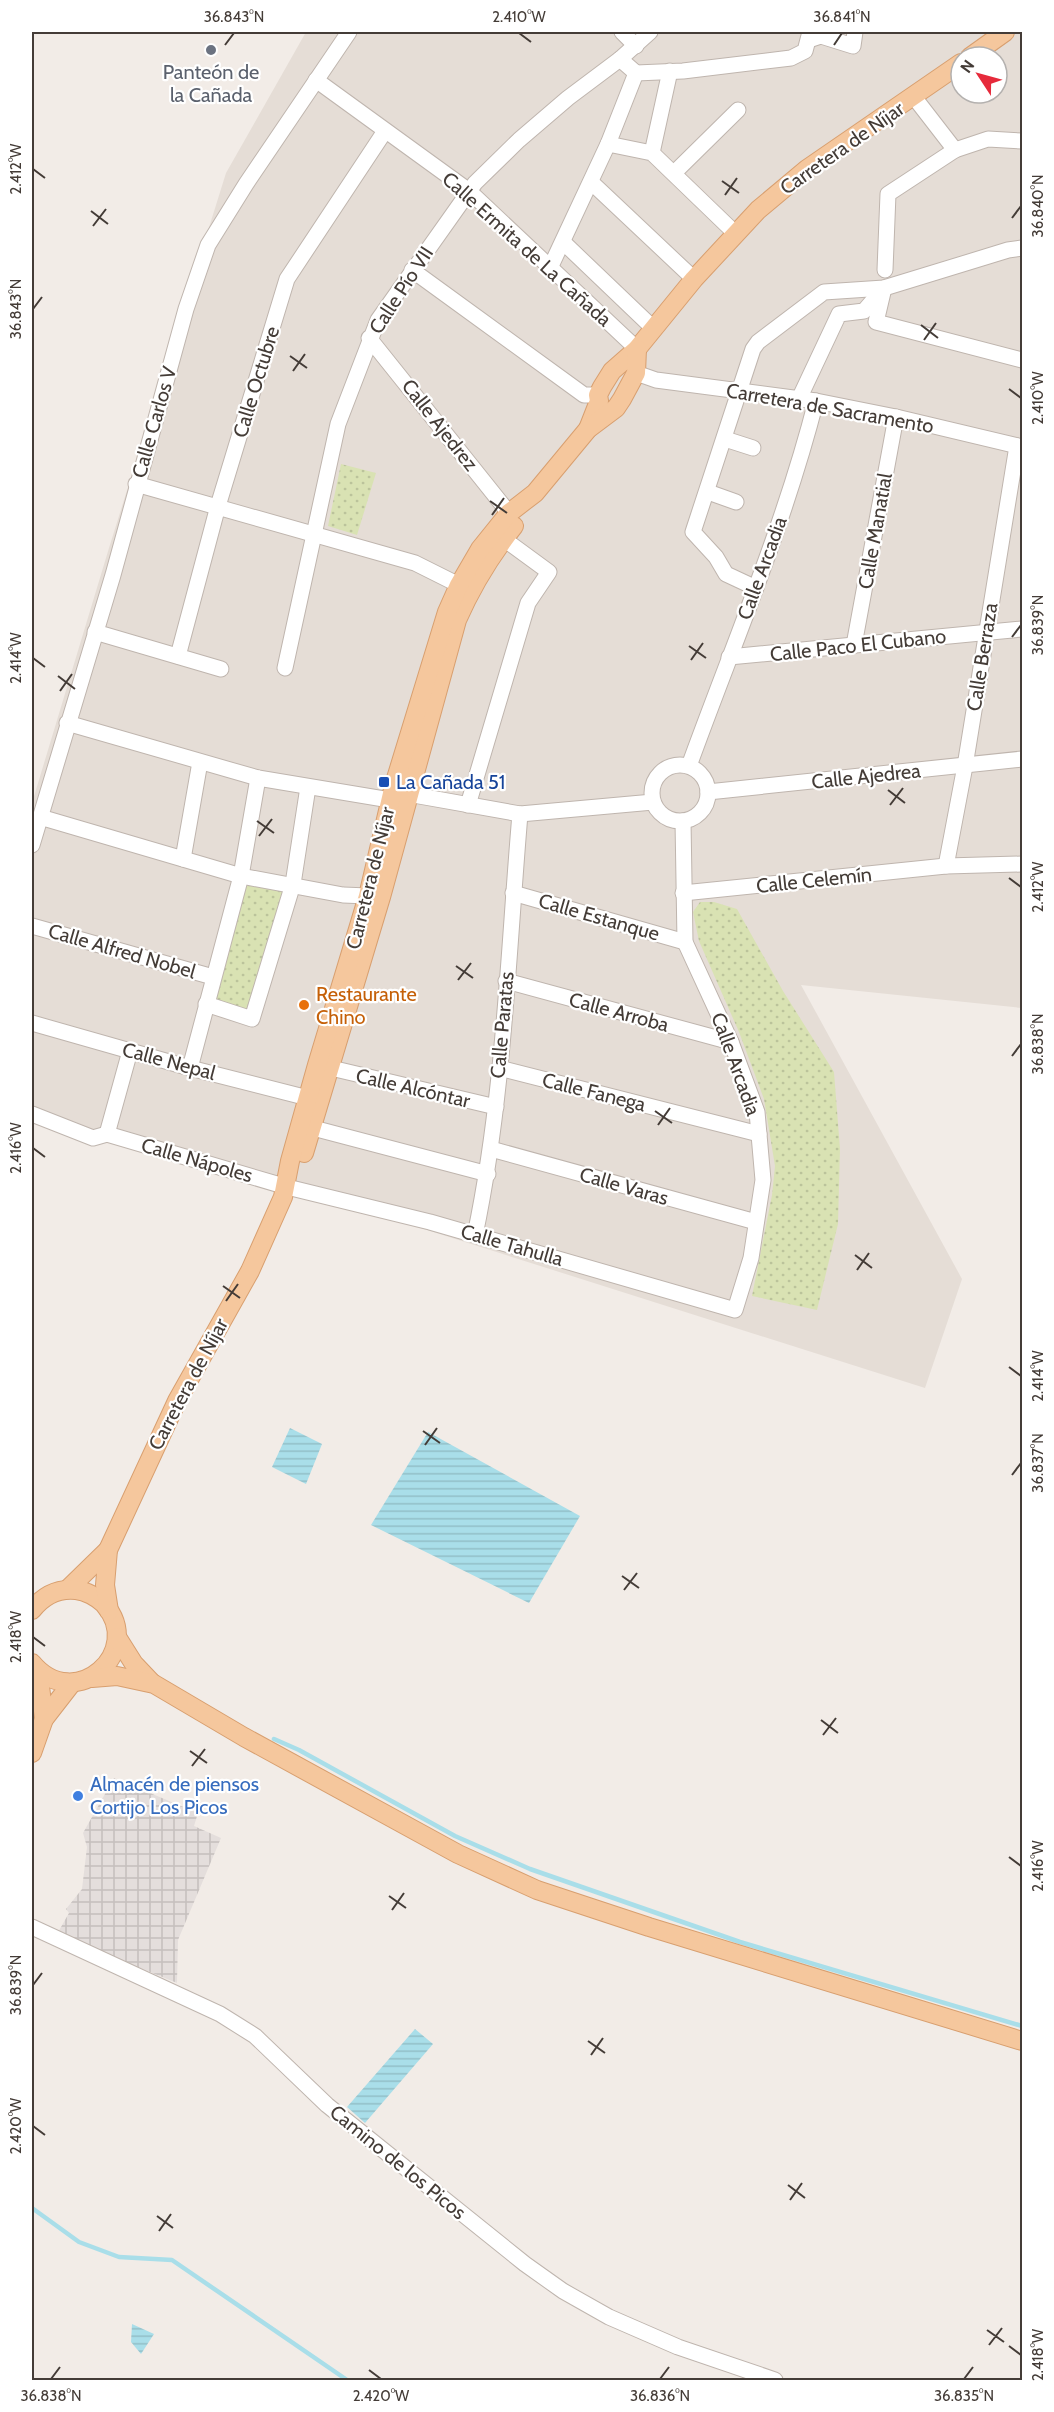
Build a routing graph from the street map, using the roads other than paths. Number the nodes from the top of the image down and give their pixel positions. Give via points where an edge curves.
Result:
1 (349, 32) edge
2 (622, 32) edge
3 (650, 32) edge
4 (855, 32) edge
5 (1005, 32) edge
6 (809, 36) edge
7 (987, 45) edge
8 (636, 46) junction
9 (620, 59) junction
10 (670, 71) junction
11 (949, 72) edge
12 (636, 74) junction
13 (316, 80) junction
14 (914, 97) junction
15 (738, 110) dead end
16 (385, 131) junction
17 (1022, 140) edge
18 (608, 144) junction
19 (955, 150) junction
20 (652, 153) junction
21 (674, 173) junction
22 (591, 182) junction
23 (469, 191) junction
24 (735, 232) junction
25 (564, 243) junction
26 (1023, 248) edge
27 (550, 268) junction
28 (412, 270) junction
29 (885, 270) dead end
30 (694, 279) junction
31 (884, 288) junction
32 (653, 328) junction
33 (369, 338) junction
34 (637, 349) junction
35 (1023, 360) edge
36 (630, 369) junction
37 (740, 392) junction
38 (799, 399) junction
39 (604, 401) junction
40 (816, 401) junction
41 (896, 417) junction
42 (725, 439) junction
43 (1020, 447) edge
44 (753, 448) dead end
45 (136, 484) junction
46 (708, 492) junction
47 (535, 493) junction
48 (736, 502) dead end
49 (218, 506) junction
50 (509, 513) junction
51 (314, 533) junction
52 (504, 539) junction
53 (459, 585) junction
54 (756, 588) junction
55 (1023, 629) edge
56 (94, 632) junction
57 (986, 632) junction
58 (854, 645) junction
59 (178, 656) junction
60 (729, 657) junction
61 (285, 668) dead end
62 (221, 669) dead end
63 (67, 723) junction
64 (1023, 759) edge
65 (200, 762) junction
66 (689, 766) junction
67 (965, 766) junction
68 (258, 778) junction
69 (308, 787) junction
70 (708, 792) junction
71 (408, 794) junction
72 (390, 800) junction
73 (654, 802) junction
74 (468, 805) junction
75 (520, 814) junction
76 (40, 817) junction
77 (683, 821) junction
78 (32, 845) edge
79 (183, 859) junction
80 (1023, 864) edge
81 (946, 867) junction
82 (241, 876) junction
83 (293, 884) junction
84 (513, 893) junction
85 (683, 893) junction
86 (368, 896) junction
87 (32, 926) edge
88 (685, 942) junction
89 (213, 977) junction
90 (506, 981) junction
91 (206, 1004) junction
92 (32, 1023) edge
93 (731, 1042) junction
94 (130, 1051) junction
95 (190, 1068) junction
96 (331, 1068) junction
97 (499, 1068) junction
98 (308, 1098) junction
99 (496, 1107) junction
100 (32, 1114) edge
101 (312, 1128) junction
102 (107, 1134) junction
103 (759, 1134) junction
104 (491, 1149) junction
105 (488, 1174) junction
106 (287, 1187) junction
107 (756, 1222) junction
108 (475, 1235) junction
109 (735, 1310) joint
110 (108, 1550) junction
111 (68, 1590) junction
112 (32, 1609) edge
113 (110, 1611) junction
114 (117, 1637) junction
115 (35, 1667) edge
116 (92, 1678) junction
117 (72, 1683) junction
118 (154, 1684) junction
119 (44, 1719) junction
120 (32, 1753) edge
121 (32, 1927) edge
122 (1023, 2041) edge
123 (775, 2380) edge

1 - 13 street, Calle Carlos V
2 - 8 street
3 - 8 street, Calle Pío VII
4 - 6 street via 852,46
5 - 7 main road
6 - 10 street via 805,51 792,58
8 - 9 street, Calle Pío VII
9 - 12 street
9 - 23 street, Calle Pío VII via 519,140
10 - 12 street
10 - 20 street
11 - 14 main road, Carretera de Níjar
12 - 18 street
13 - 16 street, Calle Ermita de La Cañada
13 - 45 street, Calle Carlos V via 208,245
14 - 19 street
14 - 24 main road, Carretera de Níjar via 807,169
15 - 21 street
16 - 23 street, Calle Ermita de La Cañada
16 - 49 street, Calle Octubre via 287,279
17 - 19 street via 988,139
18 - 20 street
18 - 22 street
19 - 29 street via 888,194
20 - 21 street
21 - 24 street
22 - 25 street
22 - 30 street
23 - 27 street, Calle Ermita de La Cañada
23 - 28 street, Calle Pío VII
24 - 30 main road, Carretera de Níjar
25 - 27 street
25 - 32 street
26 - 31 street via 1008,249
27 - 34 street, Calle Ermita de La Cañada
28 - 33 street, Calle Pío VII
28 - 39 street via 584,395
30 - 32 main road, Carretera de Níjar
31 - 35 street via 876,322
31 - 37 street via 824,292 758,342
31 - 38 street via 864,311 839,314
32 - 34 main road, Carretera de Níjar
33 - 50 street, Calle Ajedrez
33 - 51 street, Calle Pío VII via 338,424
34 - 36 main road
36 - 37 street, Carretera de Sacramento via 656,380
36 - 39 main road, Carretera de Níjar via 612,371
37 - 38 street, Carretera de Sacramento
37 - 42 street
38 - 40 street, Carretera de Sacramento
39 - 47 main road, Carretera de Níjar via 588,429
40 - 41 street, Carretera de Sacramento
40 - 54 street, Calle Arcadia
41 - 43 street, Carretera de Sacramento
41 - 58 street, Calle Manatial
42 - 44 street
42 - 46 street
43 - 57 street, Calle Berraza
45 - 49 street
45 - 56 street, Calle Carlos V
46 - 48 street
46 - 54 street via 693,532 726,574
47 - 50 main road, Carretera de Níjar
47 - 52 main road, Carretera de Níjar
49 - 51 street
49 - 59 street, Calle Octubre
50 - 53 main road, Carretera de Níjar via 480,549
51 - 53 street via 415,563
51 - 61 street, Calle Pío VII
52 - 71 main road, Carretera de Níjar via 457,620
52 - 74 street via 549,572 528,603
53 - 72 main road, Carretera de Níjar via 436,639
54 - 60 street, Calle Arcadia
55 - 57 street, Calle Paco El Cubano
56 - 59 street
56 - 63 street, Calle Carlos V
57 - 58 street, Calle Paco El Cubano
57 - 67 street, Calle Berraza
58 - 60 street, Calle Paco El Cubano
59 - 62 street
60 - 66 street, Calle Arcadia
63 - 65 street
63 - 76 street, Calle Carlos V
64 - 67 street, Calle Ajedrea
65 - 68 street
65 - 79 street
66 - 70 street via 703,776
66 - 73 street via 669,767 660,773 654,782
67 - 70 street, Calle Ajedrea
67 - 81 street, Calle Berraza
68 - 69 street
68 - 82 street
69 - 72 street
69 - 83 street
70 - 77 street via 704,808 692,819
71 - 74 street
71 - 96 main road, Carretera de Níjar
72 - 86 main road, Carretera de Níjar
73 - 75 street
73 - 77 street via 665,817
74 - 75 street
75 - 84 street, Calle Paratas
76 - 78 street, Calle Carlos V
76 - 79 street
77 - 85 street, Calle Arcadia
79 - 82 street
80 - 81 street, Calle Celemín
81 - 85 street, Calle Celemín
82 - 83 street
82 - 89 street
83 - 86 street
83 - 91 street via 252,1019
84 - 88 street, Calle Estanque
84 - 90 street, Calle Paratas
85 - 88 street, Calle Arcadia
86 - 98 main road, Carretera de Níjar
87 - 89 street, Calle Alfred Nobel
88 - 93 street, Calle Arcadia
89 - 91 street
90 - 93 street, Calle Arroba
90 - 97 street, Calle Paratas
91 - 95 street
92 - 94 street, Calle Nepal
93 - 103 street, Calle Arcadia via 757,1112
94 - 95 street, Calle Nepal
94 - 102 street
95 - 98 street, Calle Nepal
96 - 99 street, Calle Alcóntar
96 - 101 main road, Carretera de Níjar
97 - 99 street, Calle Paratas
97 - 103 street, Calle Fanega
98 - 106 main road, Carretera de Níjar via 290,1161
99 - 104 street, Calle Paratas
100 - 102 street, Calle Nápoles via 93,1138
101 - 105 street
101 - 106 main road, Carretera de Níjar
102 - 106 street, Calle Nápoles
103 - 107 street, Calle Arcadia via 763,1179
104 - 105 street, Calle Paratas
104 - 107 street, Calle Varas
105 - 108 street, Calle Paratas
106 - 108 street, Calle Tahulla
106 - 110 main road, Carretera de Níjar via 250,1270 177,1401
107 - 109 street, Calle Arcadia via 751,1258
108 - 109 street, Calle Tahulla
110 - 111 main road, Carretera de Níjar
110 - 113 main road, Carretera de Níjar via 105,1585
111 - 112 main road via 54,1592
111 - 113 main road via 92,1595
113 - 114 main road, Carretera de Níjar
114 - 116 main road via 110,1661
114 - 118 main road, Carretera de Níjar via 134,1664
115 - 117 main road via 54,1680
115 - 119 main road
116 - 117 main road
116 - 118 main road via 117,1676
117 - 119 main road
118 - 122 main road via 458,1854 537,1890
119 - 120 main road
121 - 123 street, Camino de los Picos via 220,2014 255,2037 327,2105 563,2291 609,2317 678,2347

